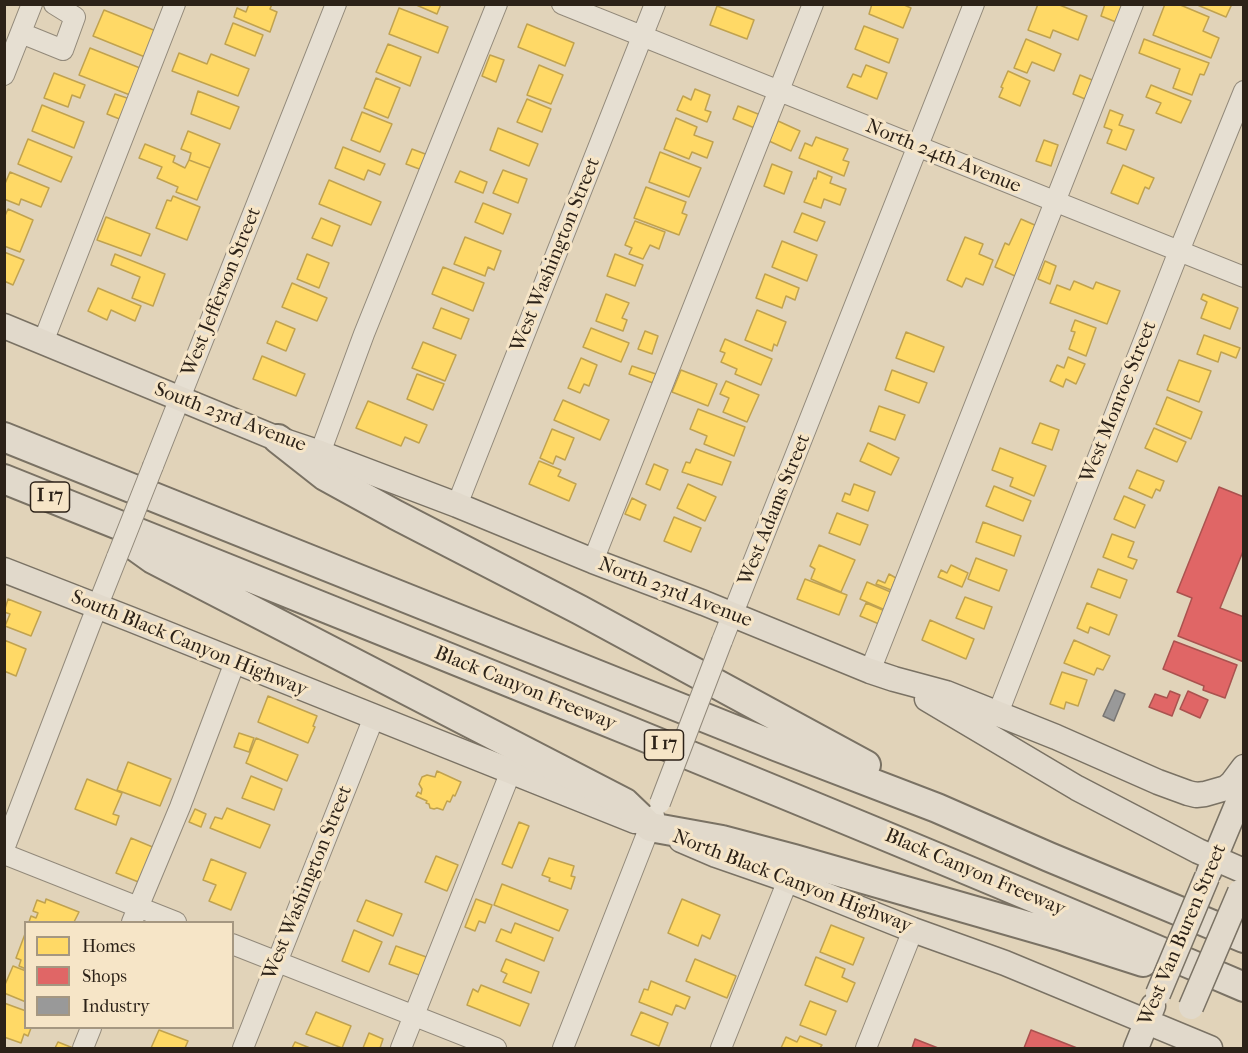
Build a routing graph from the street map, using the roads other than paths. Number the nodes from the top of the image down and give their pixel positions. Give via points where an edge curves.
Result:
1 (32, 4) edge
2 (54, 4) edge
3 (175, 4) edge
4 (336, 4) edge
5 (497, 4) edge
6 (562, 4) edge
7 (655, 4) edge
8 (813, 4) edge
9 (974, 4) edge
10 (1133, 4) edge
11 (21, 33) junction
12 (642, 37) junction
13 (4, 75) edge
14 (778, 91) junction
15 (1244, 92) edge
16 (918, 147) junction
17 (1055, 202) junction
18 (1179, 251) junction
19 (1244, 277) edge
20 (4, 326) edge
21 (43, 342) junction
22 (179, 399) junction
23 (4, 437) edge
24 (278, 439) junction
25 (320, 453) junction
26 (4, 479) edge
27 (457, 505) junction
28 (95, 515) junction
29 (593, 561) junction
30 (4, 570) edge
31 (97, 607) junction
32 (733, 615) junction
33 (235, 662) junction
34 (870, 671) junction
35 (894, 680) junction
36 (998, 713) junction
37 (374, 717) junction
38 (1244, 767) edge
39 (511, 771) junction
40 (1244, 788) edge
41 (937, 808) junction
42 (655, 815) junction
43 (4, 849) edge
44 (4, 854) edge
45 (1211, 868) junction
46 (788, 880) junction
47 (1242, 882) edge
48 (135, 915) edge
49 (170, 921) edge
50 (913, 930) junction
51 (1244, 938) edge
52 (234, 945) edge
53 (277, 962) junction
54 (1237, 984) edge
55 (414, 1016) junction
56 (1147, 1021) junction
57 (91, 1029) edge
58 (1177, 1042) edge
59 (83, 1048) edge
60 (243, 1048) edge
61 (401, 1048) edge
62 (496, 1048) edge
63 (563, 1048) edge
64 (721, 1048) edge
65 (866, 1048) edge
66 (1136, 1048) edge
67 (1210, 1048) edge

1 - 11 street
2 - 11 street via 75,17 63,50
3 - 21 street
4 - 22 street, West Jefferson Street
5 - 25 street
6 - 12 street, North 24th Avenue
7 - 12 street, West Washington Street
8 - 14 street
9 - 16 street, West Adams Street
10 - 17 street
11 - 13 street
12 - 14 street, North 24th Avenue
12 - 27 street, West Washington Street
14 - 16 street, North 24th Avenue
14 - 29 street
15 - 18 street, West Monroe Street
16 - 17 street, North 24th Avenue
16 - 32 street, West Adams Street
17 - 18 street, North 24th Avenue
17 - 34 street
18 - 19 street, North 24th Avenue
18 - 36 street, West Monroe Street
20 - 21 main road, South 23rd Avenue
21 - 22 main road, South 23rd Avenue
22 - 24 main road, South 23rd Avenue
22 - 31 street, West Jefferson Street, bridge
23 - 41 highway, Black Canyon Freeway / I 17
24 - 25 main road, South 23rd Avenue
24 - 41 highway via 325,476 847,754
25 - 27 main road, South 23rd Avenue
26 - 28 highway, Black Canyon Freeway / I 17
27 - 29 main road, North 23rd Avenue
28 - 42 highway via 153,559
28 - 54 highway, Black Canyon Freeway / I 17 via 858,824
29 - 32 main road, North 23rd Avenue
30 - 31 main road, South Black Canyon Highway
31 - 33 main road, South Black Canyon Highway
31 - 43 street, West Jefferson Street
32 - 34 main road, North 23rd Avenue
32 - 42 street, West Adams Street, bridge
33 - 37 main road, South Black Canyon Highway
33 - 48 street
34 - 35 main road, North 23rd Avenue
35 - 36 main road via 946,693
35 - 45 main road
36 - 38 main road via 1196,795 1226,788
37 - 39 main road, North Black Canyon Highway
37 - 53 street, West Washington Street
39 - 42 main road, North Black Canyon Highway
39 - 55 street
40 - 45 main road, West Van Buren Street
41 - 51 highway, Black Canyon Freeway / I 17
42 - 46 main road, North Black Canyon Highway via 716,855
42 - 54 highway via 722,840 1146,962
42 - 63 street, West Adams Street
44 - 48 street
45 - 47 main road
45 - 56 main road, West Van Buren Street, bridge
46 - 50 main road, North Black Canyon Highway
46 - 64 street
47 - 58 main road, West Van Buren Street, bridge
48 - 49 street
50 - 56 main road, North Black Canyon Highway
50 - 65 street
52 - 53 street
53 - 55 street
53 - 60 street, West Washington Street
55 - 61 street
55 - 62 street
56 - 58 main road, North Black Canyon Highway
56 - 66 main road, West Van Buren Street
57 - 59 street
58 - 67 main road, North Black Canyon Highway

